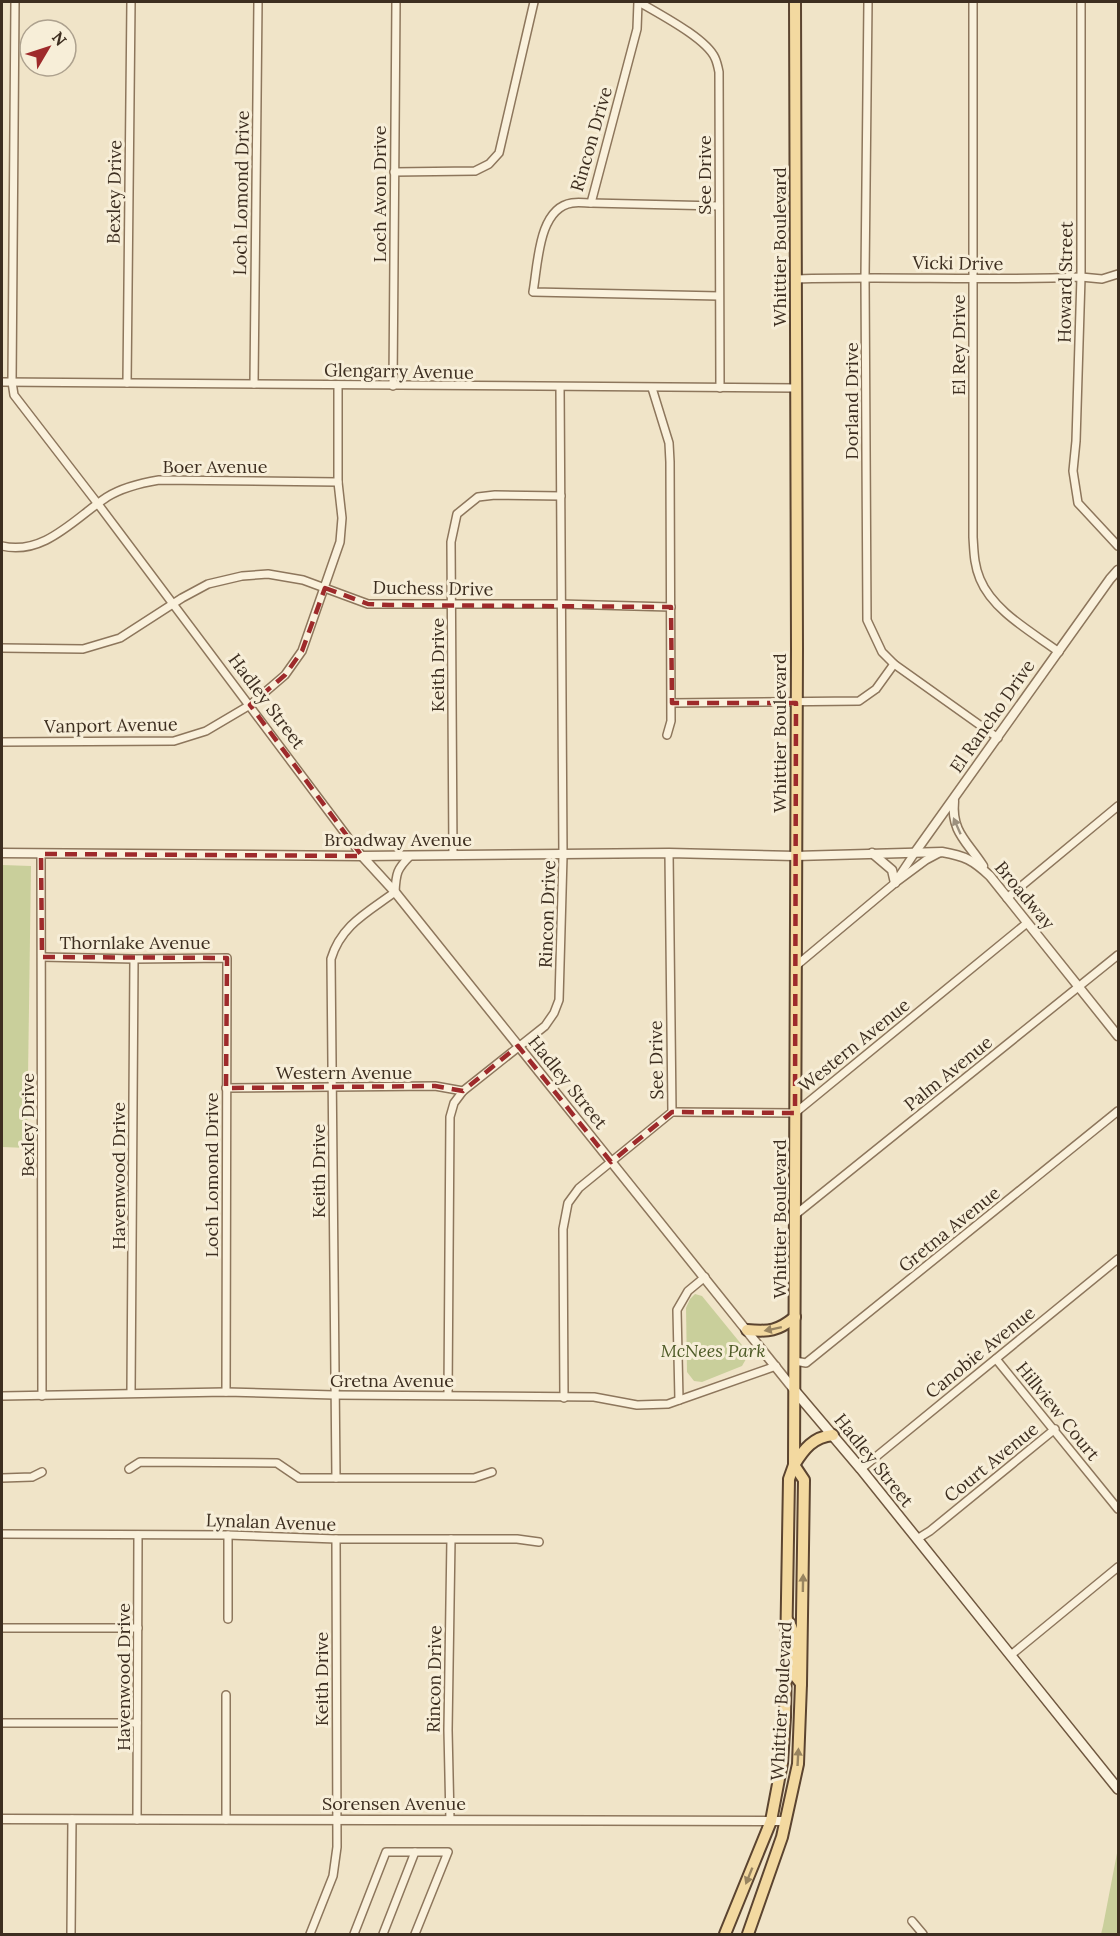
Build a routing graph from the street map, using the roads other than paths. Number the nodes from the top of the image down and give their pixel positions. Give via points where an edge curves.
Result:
1 (15, 2) edge
2 (131, 2) edge
3 (258, 2) edge
4 (396, 2) edge
5 (534, 2) edge
6 (639, 2) edge
7 (795, 2) edge
8 (868, 2) edge
9 (973, 2) edge
10 (1081, 2) edge
11 (394, 172) junction
12 (591, 203) junction
13 (719, 206) junction
14 (1119, 274) edge
15 (865, 277) junction
16 (1081, 277) junction
17 (796, 279) junction
18 (973, 279) junction
19 (719, 296) junction
20 (2, 382) edge
21 (12, 382) junction
22 (127, 383) junction
23 (254, 384) junction
24 (338, 385) junction
25 (393, 386) junction
26 (560, 387) junction
27 (652, 388) junction
28 (720, 388) junction
29 (795, 388) junction
30 (338, 482) junction
31 (561, 496) junction
32 (98, 504) junction
33 (2, 546) edge
34 (1119, 546) edge
35 (1119, 570) edge
36 (326, 588) junction
37 (561, 604) junction
38 (173, 605) junction
39 (452, 605) junction
40 (671, 607) junction
41 (2, 648) edge
42 (1059, 652) junction
43 (894, 664) junction
44 (672, 703) junction
45 (796, 703) junction
46 (250, 705) junction
47 (667, 735) dead end
48 (998, 738) junction
49 (2, 742) edge
50 (954, 798) junction
51 (1119, 806) edge
52 (916, 851) junction
53 (942, 852) junction
54 (2, 853) edge
55 (669, 853) junction
56 (872, 853) junction
57 (41, 854) junction
58 (453, 855) junction
59 (362, 856) junction
60 (410, 856) junction
61 (563, 856) junction
62 (795, 856) junction
63 (990, 876) junction
64 (895, 883) junction
65 (395, 891) junction
66 (1007, 898) junction
67 (1027, 923) junction
68 (1119, 955) edge
69 (42, 957) junction
70 (227, 957) joint
71 (134, 959) junction
72 (796, 965) junction
73 (1079, 987) junction
74 (1119, 1036) edge
75 (518, 1046) junction
76 (332, 1086) junction
77 (226, 1088) junction
78 (463, 1091) junction
79 (1119, 1111) edge
80 (672, 1112) junction
81 (795, 1113) junction
82 (611, 1162) junction
83 (795, 1215) junction
84 (1119, 1259) edge
85 (705, 1277) junction
86 (795, 1317) junction
87 (747, 1330) junction
88 (996, 1359) junction
89 (795, 1361) junction
90 (776, 1366) junction
91 (795, 1391) junction
92 (226, 1392) junction
93 (131, 1393) junction
94 (334, 1395) junction
95 (448, 1395) junction
96 (2, 1396) edge
97 (42, 1396) junction
98 (564, 1398) junction
99 (679, 1400) junction
100 (1054, 1429) junction
101 (833, 1435) junction
102 (794, 1465) junction
103 (129, 1469) dead end
104 (861, 1469) junction
105 (42, 1472) dead end
106 (492, 1473) dead end
107 (2, 1478) edge
108 (336, 1478) junction
109 (789, 1503) junction
110 (1119, 1509) edge
111 (2, 1534) edge
112 (228, 1534) junction
113 (803, 1534) junction
114 (138, 1535) junction
115 (336, 1539) junction
116 (451, 1539) junction
117 (917, 1539) junction
118 (539, 1542) dead end
119 (1119, 1567) edge
120 (786, 1618) junction
121 (228, 1619) dead end
122 (2, 1628) edge
123 (138, 1628) junction
124 (1011, 1655) junction
125 (785, 1683) junction
126 (801, 1684) junction
127 (226, 1695) dead end
128 (2, 1723) edge
129 (137, 1723) junction
130 (798, 1733) junction
131 (1119, 1789) edge
132 (2, 1819) edge
133 (336, 1819) junction
134 (72, 1820) junction
135 (137, 1820) junction
136 (226, 1820) junction
137 (450, 1820) junction
138 (771, 1821) junction
139 (786, 1821) junction
140 (415, 1852) junction
141 (912, 1921) dead end
142 (71, 1935) edge
143 (310, 1935) edge
144 (354, 1935) edge
145 (383, 1935) edge
146 (415, 1935) edge
147 (725, 1935) edge
148 (748, 1935) edge
149 (923, 1935) edge

1 - 21 street
2 - 22 street, Bexley Drive
3 - 23 street, Loch Lomond Drive
4 - 11 street, Loch Avon Drive
5 - 11 street via 499,153 475,171
6 - 12 street, Rincon Drive via 637,29
6 - 13 street, See Drive via 692,35 715,57 719,72
7 - 17 main road, Whittier Boulevard
8 - 15 street, Dorland Drive
9 - 18 street, El Rey Drive
10 - 16 street, Howard Street
11 - 25 street, Loch Avon Drive
12 - 13 street
12 - 19 street, Rincon Drive via 571,203 559,208 548,220 533,292
13 - 19 street, See Drive
14 - 16 street, Vicki Drive via 1102,279
15 - 17 street, Vicki Drive
15 - 18 street, Vicki Drive
15 - 43 street, Dorland Drive via 867,620 882,652
16 - 18 street, Vicki Drive
16 - 34 street, Howard Street via 1073,471 1078,503
17 - 29 main road, Whittier Boulevard
18 - 42 street, El Rey Drive via 975,562 988,595
19 - 28 street, See Drive
20 - 21 street, Glengarry Avenue
21 - 22 street, Glengarry Avenue
21 - 32 street, Hadley Street via 14,395
22 - 23 street, Glengarry Avenue
23 - 24 street, Glengarry Avenue
24 - 25 street, Glengarry Avenue
24 - 30 street
25 - 26 street, Glengarry Avenue
26 - 27 street, Glengarry Avenue
26 - 31 street, Rincon Drive
27 - 28 street, Glengarry Avenue
27 - 40 street via 669,443
28 - 29 street, Glengarry Avenue
29 - 45 main road, Whittier Boulevard
30 - 32 street, Boer Avenue via 159,480 128,487
30 - 36 street via 340,542
31 - 37 street, Rincon Drive
31 - 39 street, Keith Drive via 478,496 466,505 458,514 451,542
32 - 33 street, Boer Avenue via 54,536 36,544
32 - 38 street, Hadley Street
35 - 42 street, El Rancho Drive
36 - 38 street, Duchess Drive via 268,574 242,576 208,584
36 - 39 street, Duchess Drive via 368,604
36 - 46 street via 302,651 285,675
37 - 39 street, Duchess Drive
37 - 40 street, Duchess Drive
37 - 61 street, Rincon Drive
38 - 41 street, Duchess Drive via 120,639 96,646
38 - 46 street, Hadley Street
39 - 58 street, Keith Drive
40 - 44 street
42 - 48 street, El Rancho Drive
43 - 45 street via 860,701
43 - 48 street, Dorland Drive
44 - 45 street
44 - 47 street
45 - 62 main road, Whittier Boulevard
46 - 49 street, Vanport Avenue via 206,731 174,741
46 - 59 street, Hadley Street
48 - 50 street, El Rancho Drive
50 - 52 street, El Rancho Drive
63 -> 50 street via 956,827 952,817
51 - 66 street
52 - 53 street, Broadway
52 - 56 street, Broadway
52 - 64 street, El Rancho Drive
53 - 63 street, Broadway via 963,856
53 - 64 street, El Rancho Drive
54 - 57 street, Broadway Avenue
55 - 61 street, Broadway Avenue
55 - 62 street, Broadway Avenue
55 - 80 street, See Drive
56 - 62 street, Broadway
56 - 64 street via 892,870
57 - 59 street, Broadway Avenue
57 - 69 street, Bexley Drive
58 - 60 street, Broadway Avenue
58 - 61 street, Broadway Avenue
59 - 60 street, Broadway Avenue
59 - 65 street, Hadley Street
60 - 65 street via 399,867
61 - 75 street, Rincon Drive via 559,1000 545,1026
62 - 72 main road, Whittier Boulevard
63 - 66 street, Broadway
64 - 72 street, El Rancho Drive
65 - 75 street, Hadley Street
65 - 76 street, Keith Drive via 344,931 336,943 331,959
66 - 67 street, Broadway
67 - 73 street, Broadway
67 - 81 street, Western Avenue
68 - 73 street, Palm Avenue
69 - 71 street, Thornlake Avenue
69 - 97 street, Bexley Drive
70 - 71 street, Thornlake Avenue
70 - 77 street, Loch Lomond Drive
71 - 93 street, Havenwood Drive
72 - 81 main road, Whittier Boulevard
73 - 74 street, Broadway
73 - 83 street, Palm Avenue
75 - 78 street, Rincon Drive
75 - 82 street, Hadley Street
76 - 77 street, Western Avenue
76 - 78 street, Western Avenue via 435,1086
76 - 94 street, Keith Drive
77 - 92 street, Loch Lomond Drive
78 - 95 street, Rincon Drive via 454,1103 449,1131
79 - 89 street, Gretna Avenue via 808,1362
80 - 81 street, Western Avenue
80 - 82 street, See Drive
81 - 83 main road, Whittier Boulevard
82 - 85 street, Hadley Street
82 - 98 street, See Drive via 572,1194 565,1214
83 - 86 main road, Whittier Boulevard
84 - 88 street, Canobie Avenue
85 - 87 street, Hadley Street
85 - 99 street via 688,1291 677,1310
86 -> 87 main road via 784,1327 766,1332
86 - 89 main road, Whittier Boulevard
87 - 90 street, Hadley Street
88 - 100 street, Hillview Court
88 - 104 street, Canobie Avenue
89 - 91 main road, Whittier Boulevard
90 - 91 street, Hadley Street
90 - 99 street, Gretna Avenue
91 - 101 main road, Hadley Street
91 - 102 main road, Whittier Boulevard
92 - 93 street, Gretna Avenue
92 - 94 street, Gretna Avenue
93 - 97 street, Gretna Avenue
94 - 95 street, Gretna Avenue
94 - 108 street, Keith Drive
95 - 98 street, Gretna Avenue
96 - 97 street, Gretna Avenue
98 - 99 street, Gretna Avenue via 594,1397 637,1405
100 - 110 street, Hillview Court
100 - 117 street, Court Avenue
101 - 102 main road via 814,1441
101 - 104 main road, Hadley Street
102 - 109 main road, Whittier Boulevard via 789,1479
102 - 113 main road, Whittier Boulevard via 804,1480
103 - 108 street via 140,1462 277,1463 299,1478
104 - 117 main road, Hadley Street
105 - 107 street via 32,1477
106 - 108 street via 474,1478
109 - 113 main road via 796,1509
109 - 120 main road, Whittier Boulevard
111 - 114 street, Lynalan Avenue
112 - 114 street, Lynalan Avenue
112 - 115 street, Lynalan Avenue
112 - 121 street
126 -> 113 main road, Whittier Boulevard
114 - 123 street, Havenwood Drive
115 - 116 street, Lynalan Avenue
115 - 133 street, Keith Drive
116 - 118 street, Lynalan Avenue
116 - 137 street, Rincon Drive
117 - 124 main road, Hadley Street
119 - 124 street
120 - 125 main road, Whittier Boulevard
120 - 126 main road via 794,1635 793,1673
122 - 123 street
123 - 129 street, Havenwood Drive
124 - 131 main road, Hadley Street
125 - 130 main road via 792,1689
125 - 138 main road, Whittier Boulevard via 782,1762
126 - 130 main road, Whittier Boulevard
127 - 136 street
128 - 129 street
129 - 135 street, Havenwood Drive
139 -> 130 main road, Whittier Boulevard via 798,1764
132 - 134 street, Sorensen Avenue
133 - 136 street, Sorensen Avenue
133 - 137 street, Sorensen Avenue
133 - 143 street, Keith Drive via 333,1876
134 - 135 street, Sorensen Avenue
134 - 142 street
135 - 136 street, Sorensen Avenue
137 - 138 street, Sorensen Avenue
138 - 139 street, Sorensen Avenue
138 -> 147 main road, Whittier Boulevard
139 - 148 main road, Whittier Boulevard
140 - 144 street via 386,1852
140 - 145 street
140 - 146 street via 448,1852
141 - 149 street

